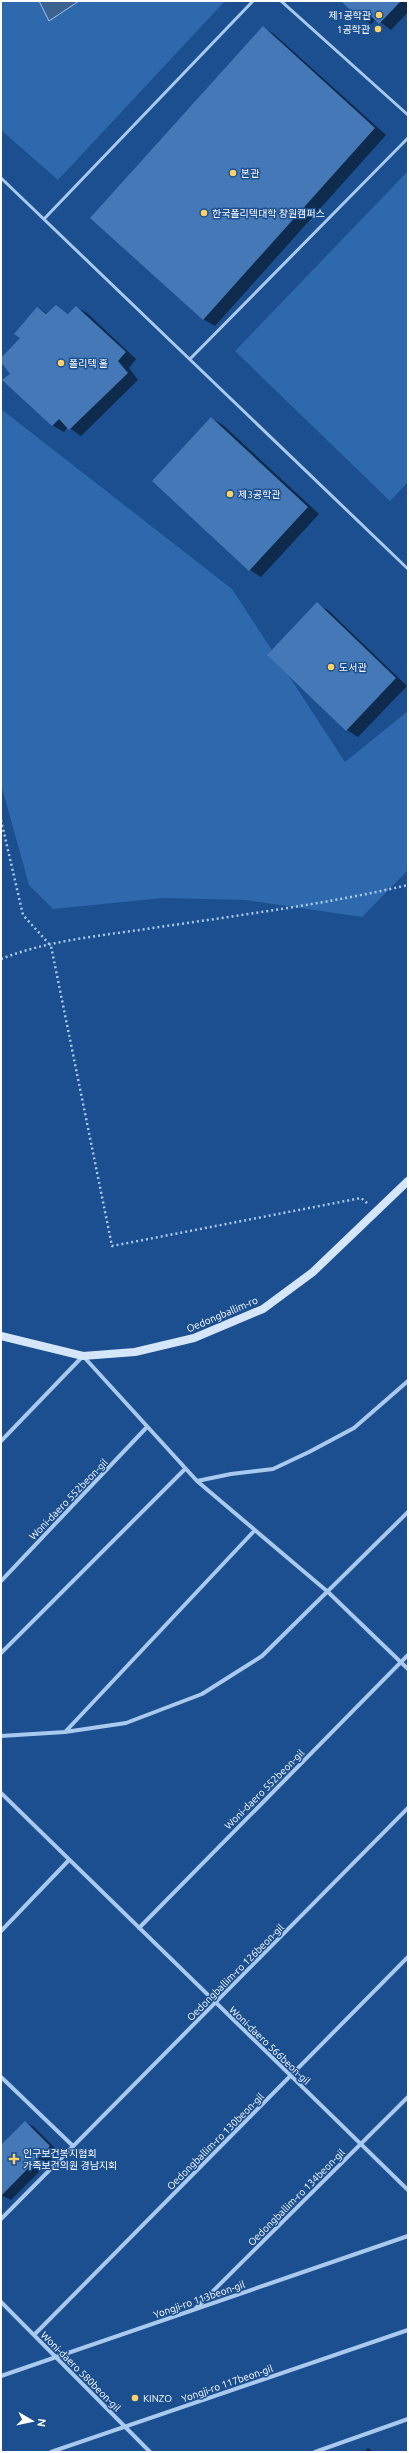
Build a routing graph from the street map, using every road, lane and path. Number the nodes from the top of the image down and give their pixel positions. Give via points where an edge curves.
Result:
1 (253, 1) edge
2 (280, 1) edge
3 (408, 115) edge
4 (408, 138) edge
5 (1, 178) edge
6 (44, 219) junction
7 (190, 359) junction
8 (408, 569) edge
9 (1, 820) edge
10 (408, 885) edge
11 (51, 946) junction
12 (1, 959) edge
13 (408, 1181) edge
14 (377, 1211) junction
15 (1, 1336) edge
16 (83, 1356) junction
17 (408, 1381) edge
18 (147, 1427) junction
19 (1, 1441) edge
20 (185, 1469) junction
21 (197, 1481) junction
22 (408, 1512) edge
23 (255, 1530) junction
24 (1, 1581) edge
25 (328, 1592) junction
26 (1, 1653) edge
27 (408, 1655) edge
28 (401, 1662) junction
29 (408, 1669) edge
30 (65, 1732) junction
31 (1, 1736) edge
32 (1, 1793) edge
33 (408, 1808) edge
34 (69, 1860) junction
35 (139, 1928) junction
36 (1, 1930) edge
37 (408, 1957) edge
38 (216, 2002) junction
39 (291, 2076) junction
40 (1, 2077) edge
41 (408, 2097) edge
42 (360, 2144) junction
43 (73, 2146) junction
44 (408, 2190) edge
45 (1, 2219) edge
46 (408, 2236) edge
47 (1, 2302) edge
48 (195, 2309) junction
49 (408, 2330) edge
50 (34, 2335) junction
51 (56, 2357) junction
52 (1, 2376) edge
53 (408, 2420) edge
54 (125, 2427) junction
55 (51, 2452) edge
56 (150, 2452) edge
57 (315, 2452) edge

1 - 6 lane
2 - 3 lane
4 - 7 lane
5 - 6 lane
6 - 7 lane
7 - 8 lane
9 - 11 path via 23,915
10 - 11 path via 354,897
11 - 12 path via 19,952
11 - 14 path via 112,1246 361,1198
13 - 14 main road, Oedongballim-ro
14 - 16 main road, Oedongballim-ro via 313,1272 263,1308 194,1338 135,1352
15 - 16 main road, Oedongballim-ro
16 - 18 street
16 - 19 street
17 - 21 street via 354,1428 309,1452 273,1468
18 - 20 street
18 - 24 street, Woni-daero 552beon-gil
20 - 21 street
20 - 26 street
21 - 23 street
22 - 25 street
23 - 25 street
23 - 30 street
25 - 28 street
25 - 30 street via 262,1656 202,1694 126,1723
27 - 28 street, Woni-daero 552beon-gil
28 - 29 street
28 - 35 street, Woni-daero 552beon-gil
30 - 31 street
32 - 34 street, Woni-daero 566beon-gil
33 - 38 street, Oedongballim-ro 126beon-gil
34 - 35 street, Woni-daero 566beon-gil
34 - 36 street
35 - 38 street, Woni-daero 566beon-gil
37 - 39 street, Oedongballim-ro 130beon-gil
38 - 39 street, Woni-daero 566beon-gil
38 - 43 street, Oedongballim-ro 126beon-gil
39 - 42 street, Woni-daero 566beon-gil
39 - 50 street, Oedongballim-ro 130beon-gil
40 - 43 street
41 - 42 street, Oedongballim-ro 134beon-gil
42 - 44 street, Woni-daero 566beon-gil
42 - 48 street, Oedongballim-ro 134beon-gil
43 - 45 street, Oedongballim-ro 126beon-gil
46 - 48 street, Yongji-ro 113beon-gil
47 - 50 street, Woni-daero 580beon-gil
48 - 51 street, Yongji-ro 113beon-gil
49 - 54 street, Yongji-ro 117beon-gil
50 - 51 street, Woni-daero 580beon-gil
51 - 52 street, Yongji-ro 113beon-gil
51 - 54 street, Woni-daero 580beon-gil
53 - 57 street
54 - 55 street, Yongji-ro 117beon-gil
54 - 56 street, Woni-daero 580beon-gil

